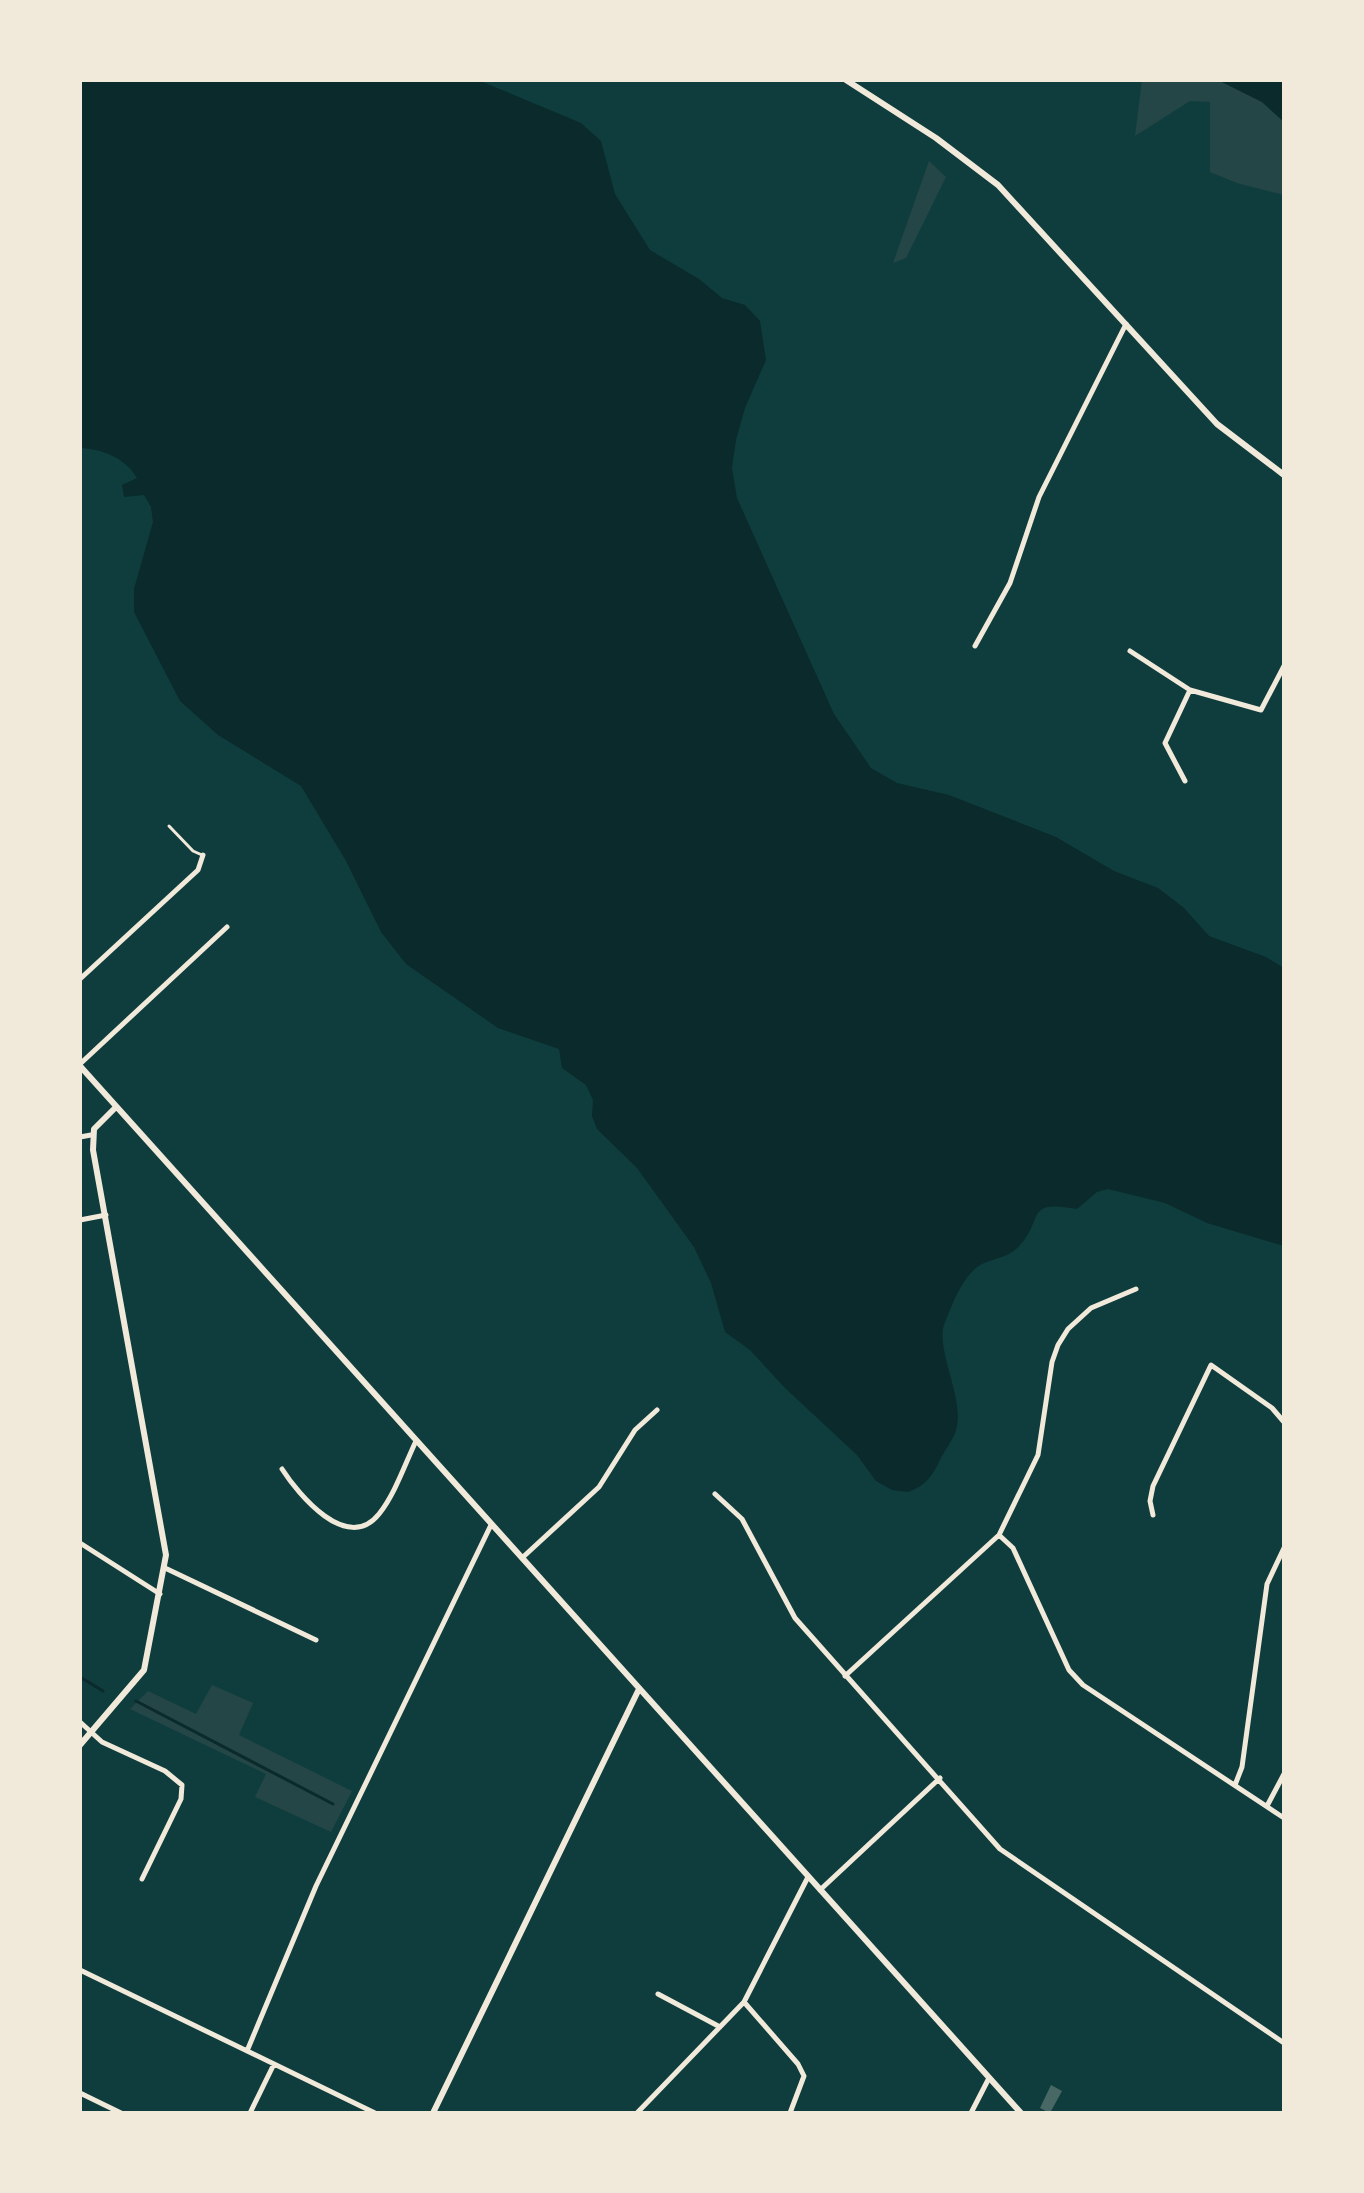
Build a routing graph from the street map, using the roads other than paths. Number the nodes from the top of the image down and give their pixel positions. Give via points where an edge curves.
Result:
1 (846, 80) edge
2 (1126, 323) junction
3 (1284, 475) edge
4 (975, 646) dead end
5 (1130, 651) dead end
6 (1284, 666) edge
7 (1190, 690) junction
8 (1185, 781) dead end
9 (169, 826) dead end
10 (203, 855) joint
11 (227, 927) dead end
12 (80, 979) edge
13 (80, 1065) edge
14 (115, 1108) junction
15 (91, 1135) junction
16 (80, 1137) edge
17 (106, 1215) junction
18 (80, 1220) edge
19 (1136, 1289) dead end
20 (657, 1410) dead end
21 (1284, 1422) edge
22 (416, 1441) junction
23 (282, 1469) dead end
24 (715, 1494) dead end
25 (1153, 1515) dead end
26 (491, 1525) junction
27 (999, 1535) junction
28 (80, 1543) edge
29 (1284, 1548) edge
30 (522, 1558) junction
31 (165, 1568) junction
32 (161, 1594) junction
33 (316, 1640) dead end
34 (845, 1676) junction
35 (639, 1689) junction
36 (80, 1722) edge
37 (91, 1732) junction
38 (80, 1745) edge
39 (1284, 1774) edge
40 (940, 1778) junction
41 (1235, 1785) junction
42 (1267, 1806) junction
43 (1284, 1818) edge
44 (808, 1877) junction
45 (142, 1879) dead end
46 (820, 1890) junction
47 (80, 1970) edge
48 (658, 1994) dead end
49 (744, 2002) junction
50 (720, 2027) junction
51 (1284, 2043) edge
52 (247, 2051) junction
53 (274, 2064) junction
54 (989, 2078) junction
55 (80, 2093) edge
56 (121, 2113) edge
57 (250, 2113) edge
58 (375, 2113) edge
59 (433, 2113) edge
60 (637, 2113) edge
61 (790, 2113) edge
62 (971, 2113) edge
63 (1021, 2113) edge

1 - 2 street via 998,185
2 - 3 street via 1217,424
2 - 4 street via 1039,497 1010,583
5 - 7 street
6 - 7 street via 1261,710
7 - 8 street via 1165,743
9 - 10 lane
10 - 12 street via 198,870
11 - 13 street
13 - 14 street
14 - 15 street
14 - 22 street
15 - 16 street
15 - 17 street
17 - 18 street
17 - 31 street via 165,1542
19 - 27 street via 1091,1308 1058,1345 1038,1455
20 - 30 street via 635,1430 599,1487
21 - 25 street via 1211,1365 1153,1486
22 - 23 street via 380,1514 357,1526 341,1524 312,1508
22 - 26 street
24 - 34 street via 742,1519 789,1609
26 - 30 street
26 - 52 street via 316,1886
27 - 34 street
27 - 41 street via 1013,1548 1069,1670 1083,1685
28 - 32 street
29 - 41 street via 1267,1584
30 - 35 street
31 - 32 street
31 - 33 street
32 - 37 street via 144,1670
34 - 40 street
35 - 44 street
35 - 59 street
36 - 37 street
37 - 38 street
37 - 45 street via 182,1785 181,1799
39 - 42 street
40 - 46 street
40 - 51 street via 1009,1857
41 - 42 street
42 - 43 street
44 - 46 street
44 - 49 street
46 - 54 street
47 - 52 street
48 - 50 street
49 - 50 street
49 - 61 street via 804,2076
50 - 60 street
52 - 53 street
53 - 57 street
53 - 58 street
54 - 62 street
54 - 63 street
55 - 56 street

